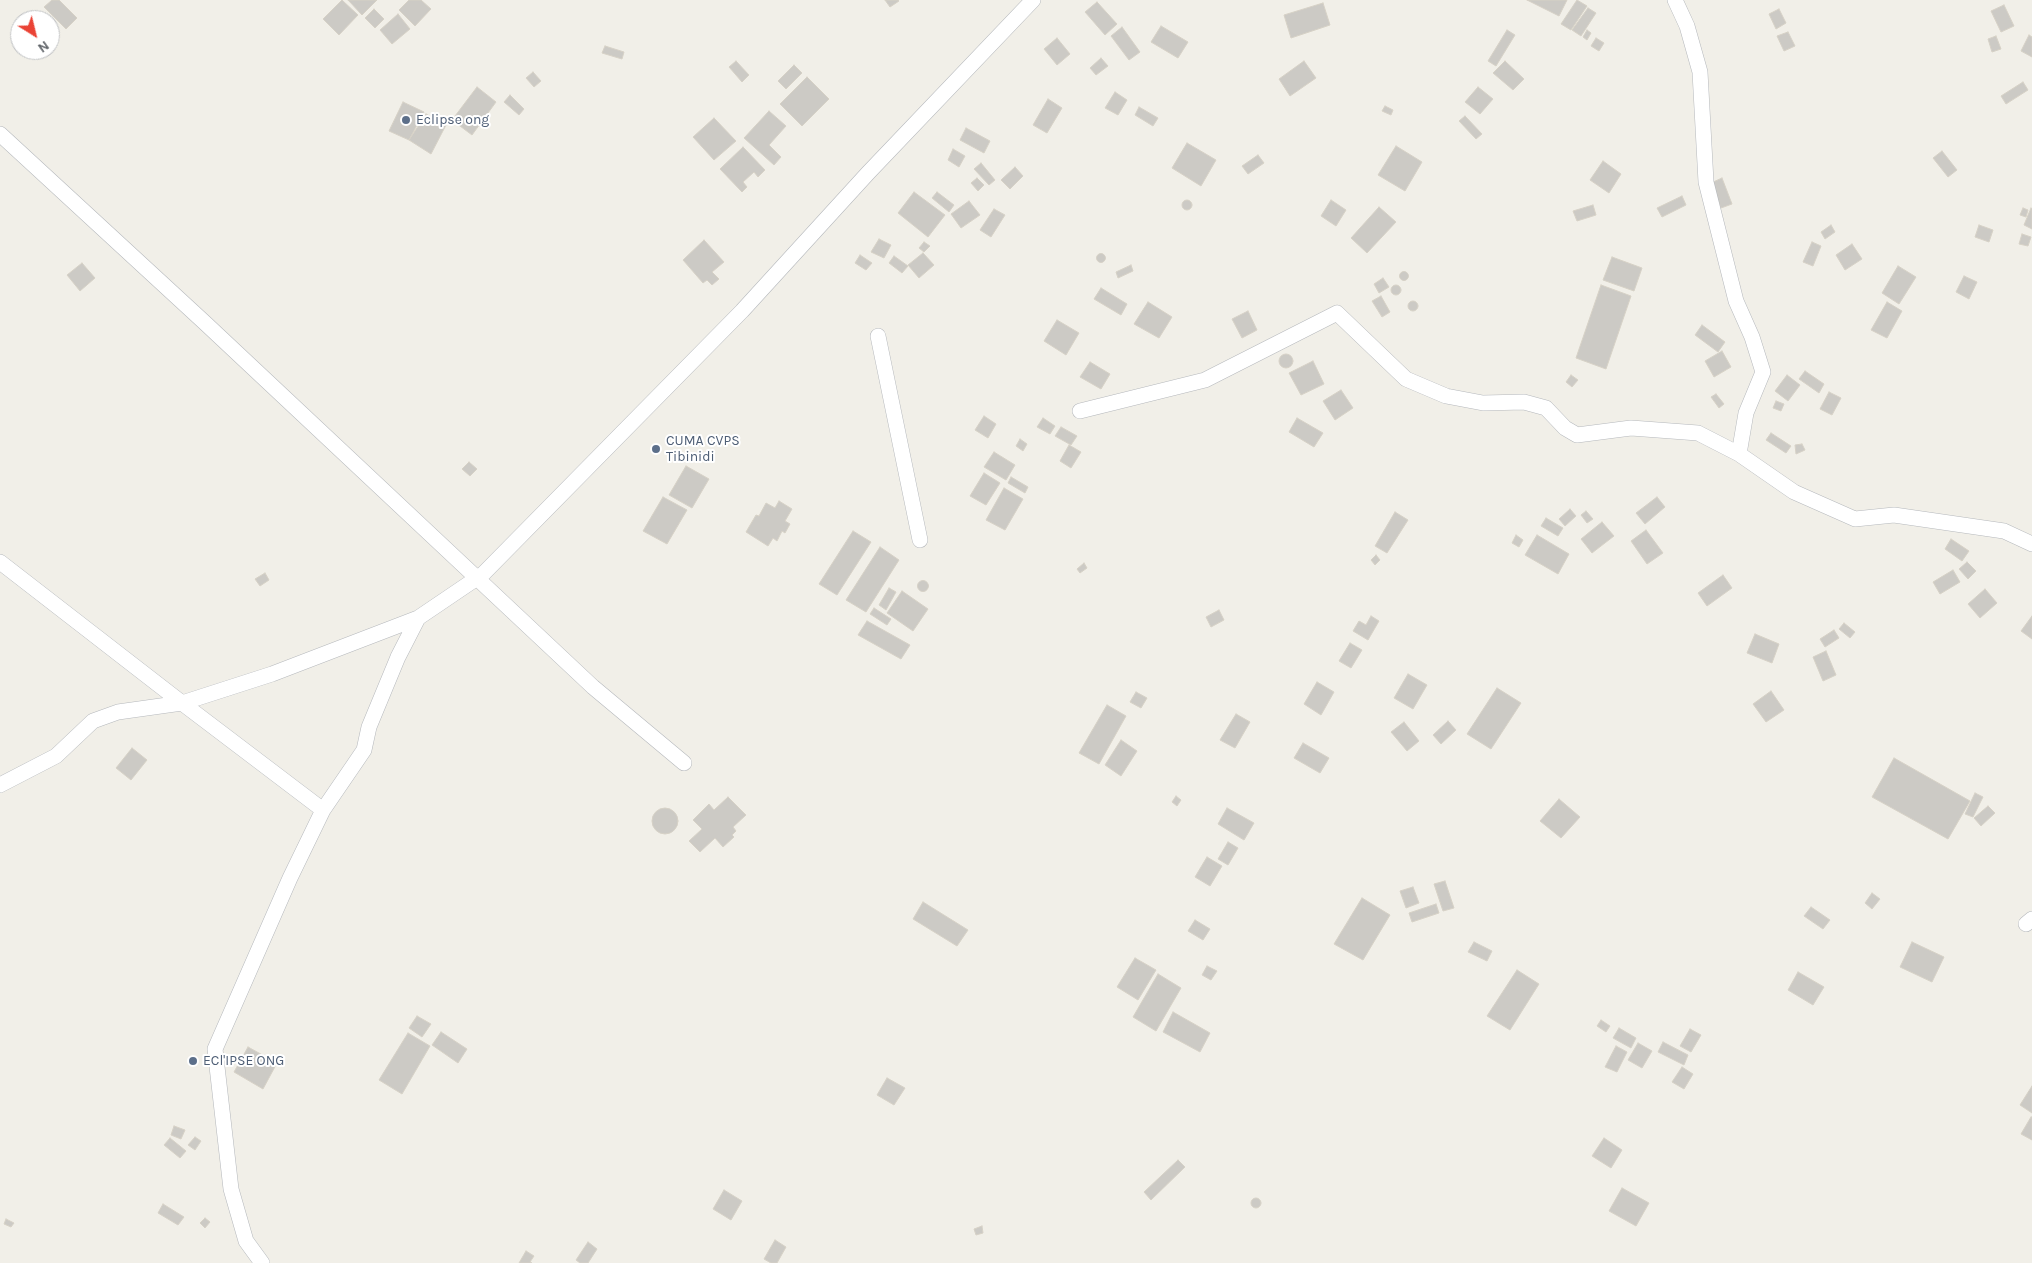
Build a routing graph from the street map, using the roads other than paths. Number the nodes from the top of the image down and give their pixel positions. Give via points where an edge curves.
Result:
1 (1034, 0) edge
2 (1675, 0) edge
3 (0, 134) edge
4 (878, 336) dead end
5 (1080, 411) dead end
6 (1739, 454) junction
7 (920, 540) dead end
8 (2032, 544) edge
9 (0, 562) edge
10 (477, 578) junction
11 (418, 618) junction
12 (182, 703) junction
13 (684, 763) dead end
14 (0, 785) edge
15 (323, 810) junction
16 (262, 1263) edge

1 - 10 street via 868,173 742,311
2 - 6 street via 1687,26 1700,72 1706,182 1736,301 1763,372 1746,413
3 - 10 street
4 - 7 street
5 - 6 street via 1205,380 1337,313 1406,379 1446,396 1483,403 1524,402 1546,408 1565,428 1577,435 1631,428 1698,432
6 - 8 street via 1794,492 1854,519 1894,515 2004,531
9 - 12 street
10 - 11 street
10 - 13 street via 592,687
11 - 12 street via 272,674
11 - 15 street via 390,674 369,727 364,750
12 - 14 street via 118,712 94,721 56,756
12 - 15 street
15 - 16 street via 215,1049 231,1190 246,1241

